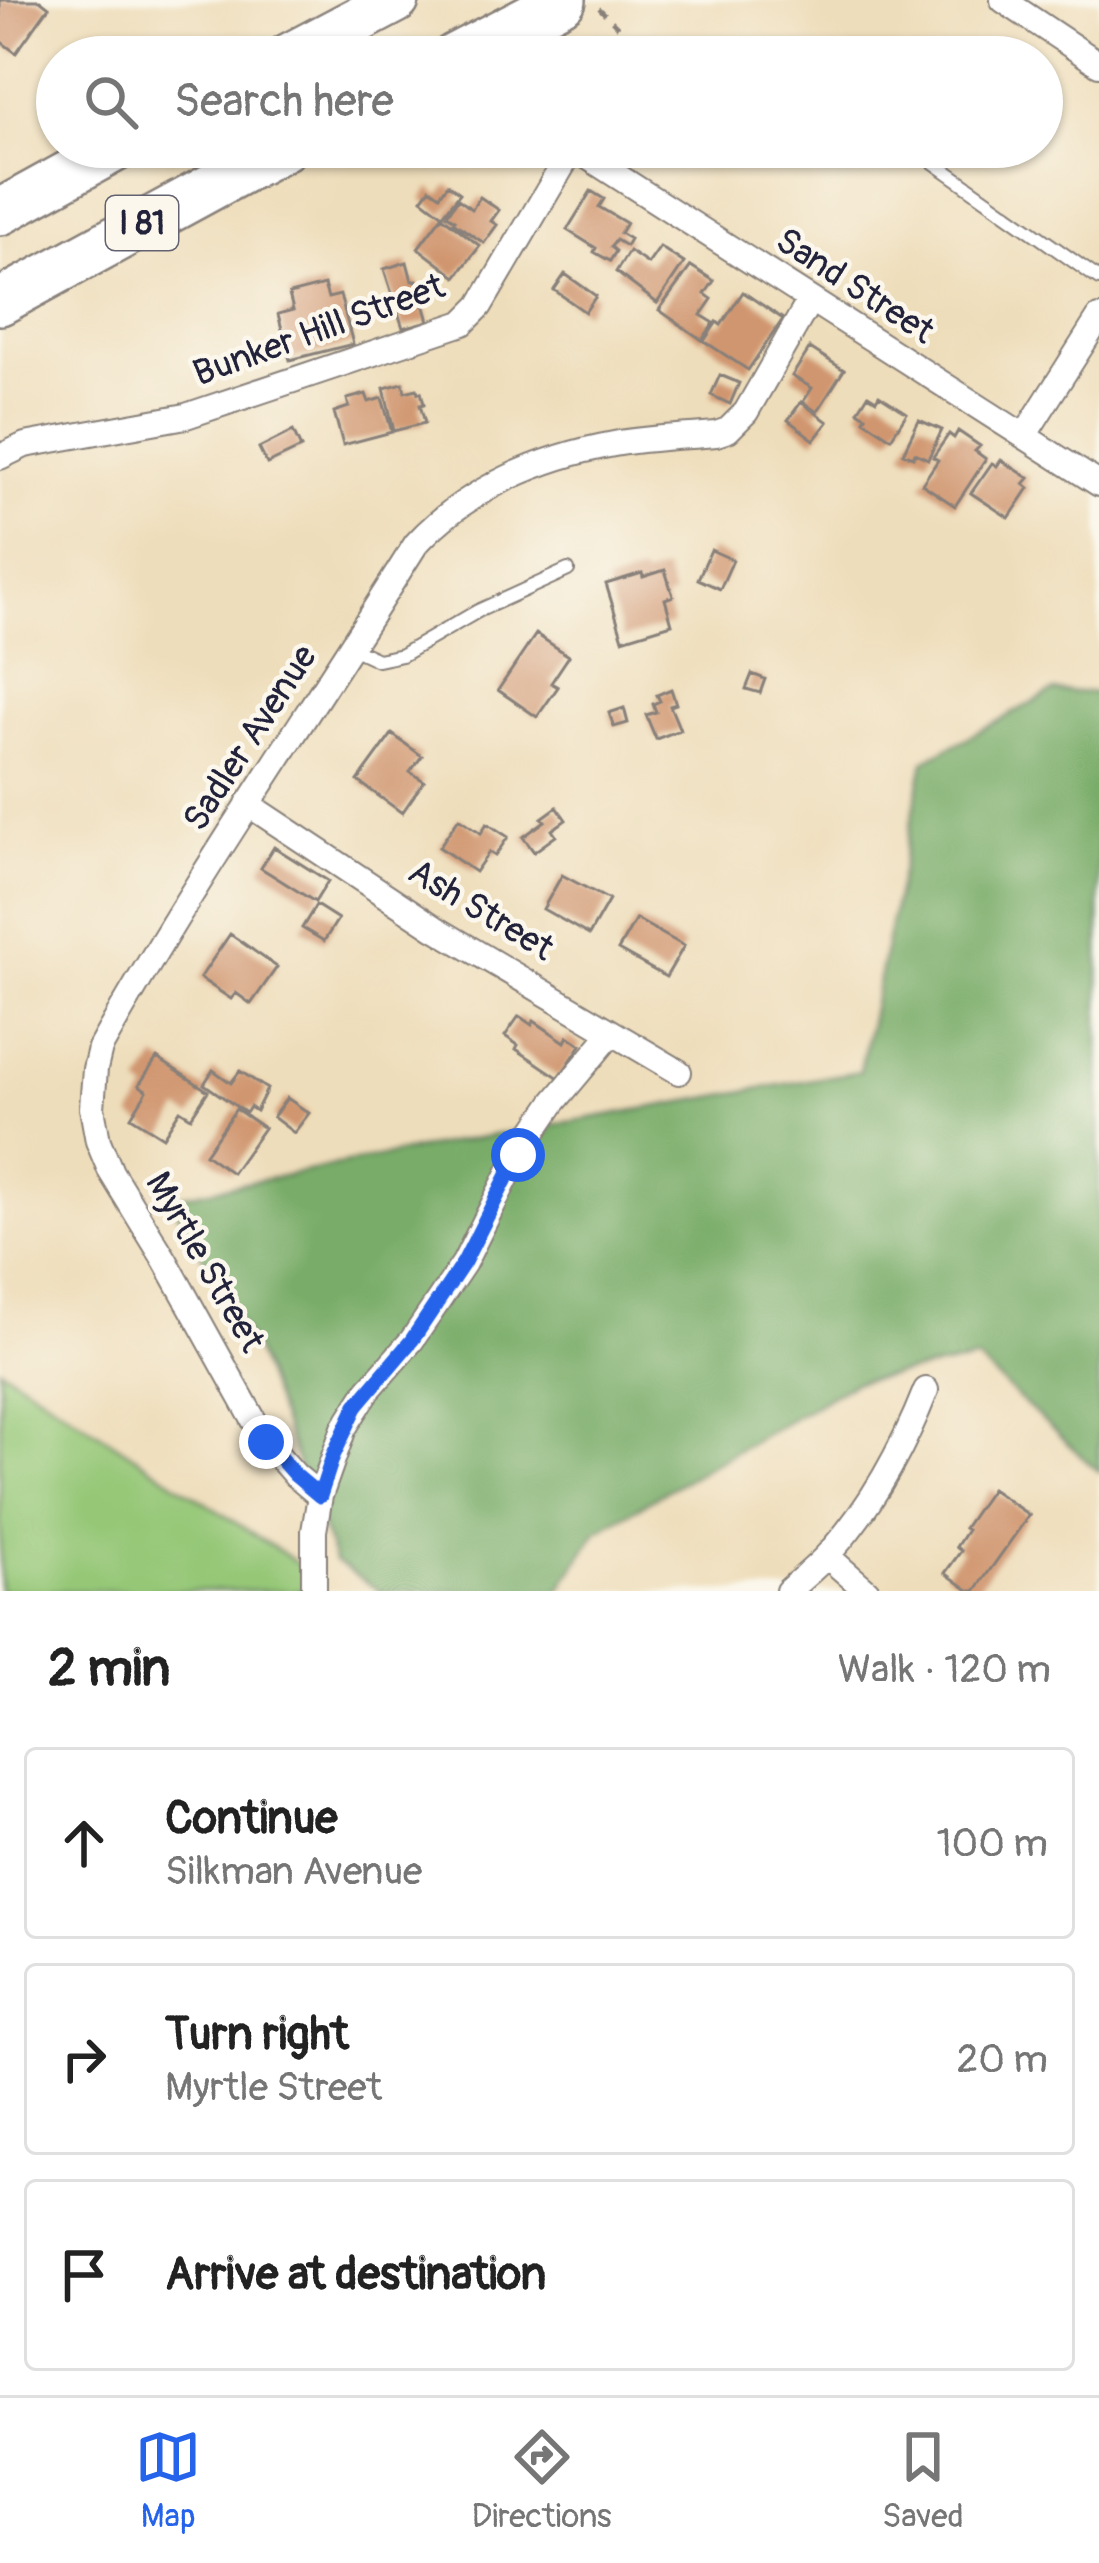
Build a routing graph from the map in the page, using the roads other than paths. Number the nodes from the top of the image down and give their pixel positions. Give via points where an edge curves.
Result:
1 (396, 0) edge
2 (563, 0) edge
3 (1003, 0) edge
4 (328, 36) edge
5 (495, 36) edge
6 (1057, 36) edge
7 (1063, 40) edge
8 (1099, 64) edge
9 (80, 168) edge
10 (246, 168) edge
11 (561, 168) edge
12 (606, 168) edge
13 (942, 168) edge
14 (0, 212) edge
15 (1099, 279) edge
16 (810, 300) junction
17 (0, 302) edge
18 (1099, 318) edge
19 (1024, 436) junction
20 (0, 458) edge
21 (1099, 484) edge
22 (568, 570) dead end
23 (352, 648) junction
24 (248, 804) junction
25 (610, 1034) junction
26 (679, 1072) dead end
27 (92, 1108) joint
28 (926, 1390) dead end
29 (320, 1496) junction
30 (827, 1556) junction
31 (314, 1591) edge
32 (788, 1591) edge
33 (867, 1591) edge

1 - 4 highway
2 - 5 highway
3 - 6 street
7 - 8 street
9 - 14 highway, I 81
10 - 17 highway, I 81
11 - 20 street, Bunker Hill Street via 463,323 186,416 25,445
12 - 16 street, Sand Street
13 - 15 lane
16 - 19 street, Sand Street
16 - 23 street, Sadler Avenue via 728,430 577,452 475,495 416,544
18 - 19 street
19 - 21 street, Sand Street
22 - 23 lane via 402,655 379,660
23 - 24 street, Sadler Avenue
24 - 25 street, Ash Street
24 - 27 street, Sadler Avenue via 100,1048
25 - 26 street, Ash Street
25 - 29 street via 518,1155 464,1262 412,1340 357,1405
27 - 29 street, Myrtle Street via 111,1172 266,1442
28 - 30 street via 897,1456
29 - 31 street
30 - 32 street
30 - 33 street

